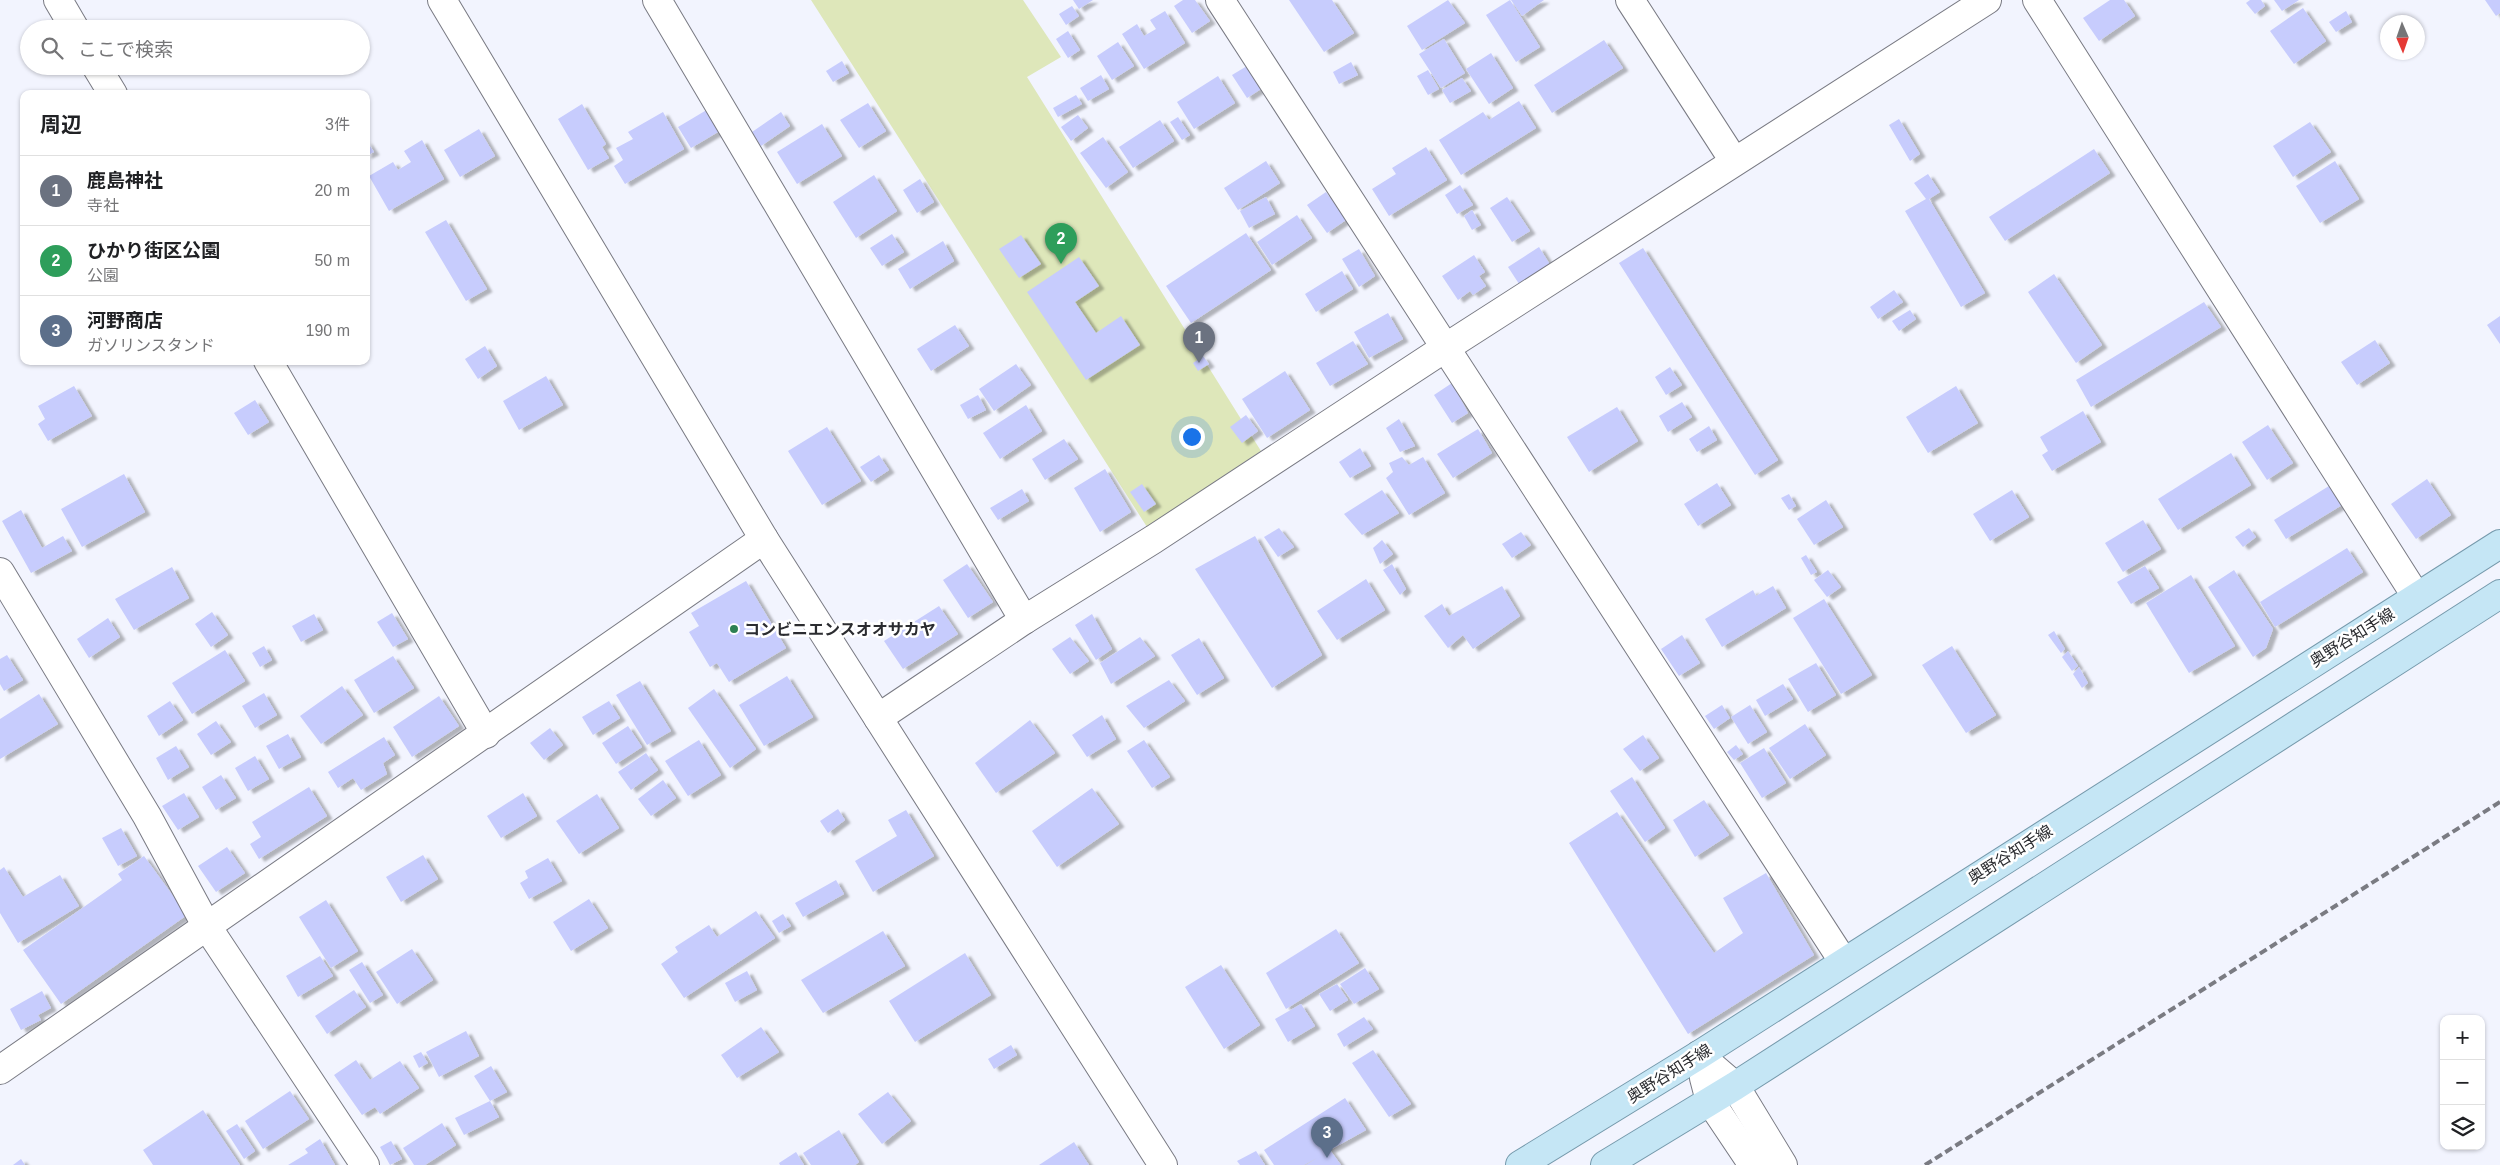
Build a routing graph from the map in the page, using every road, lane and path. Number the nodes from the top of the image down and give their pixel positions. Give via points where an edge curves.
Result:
1 (58, 0) edge
2 (442, 0) edge
3 (657, 0) edge
4 (1220, 0) edge
5 (1630, 0) edge
6 (1987, 0) edge
7 (2037, 0) edge
8 (70, 20) edge
9 (101, 75) edge
10 (110, 90) edge
11 (1734, 161) junction
12 (1445, 348) junction
13 (270, 365) edge
14 (764, 539) junction
15 (2500, 544) edge
16 (0, 572) edge
17 (2500, 594) edge
18 (2416, 596) junction
19 (1024, 620) junction
20 (878, 718) junction
21 (486, 734) junction
22 (206, 925) junction
23 (1843, 961) junction
24 (1699, 1054) junction
25 (0, 1070) edge
26 (1735, 1086) junction
27 (1710, 1101) junction
28 (365, 1165) edge
29 (1163, 1165) edge
30 (1520, 1165) edge
31 (1605, 1165) edge
32 (1753, 1165) edge
33 (1783, 1165) edge

1 - 8 street
2 - 14 street
3 - 19 street
4 - 12 street
5 - 11 street
6 - 11 street
7 - 18 street
9 - 10 street
11 - 12 street
12 - 19 street via 1154,540
12 - 23 street
13 - 21 street
14 - 20 street
14 - 21 street
15 - 18 main road, 奥野谷知手線
16 - 22 street via 147,816
17 - 26 main road
18 - 23 main road, 奥野谷知手線
19 - 20 street
20 - 29 street
21 - 22 street
22 - 25 street
22 - 28 street
23 - 24 main road, 奥野谷知手線
24 - 26 street
24 - 27 street
24 - 30 main road, 奥野谷知手線
26 - 27 main road
26 - 33 street
27 - 31 main road
27 - 32 street

